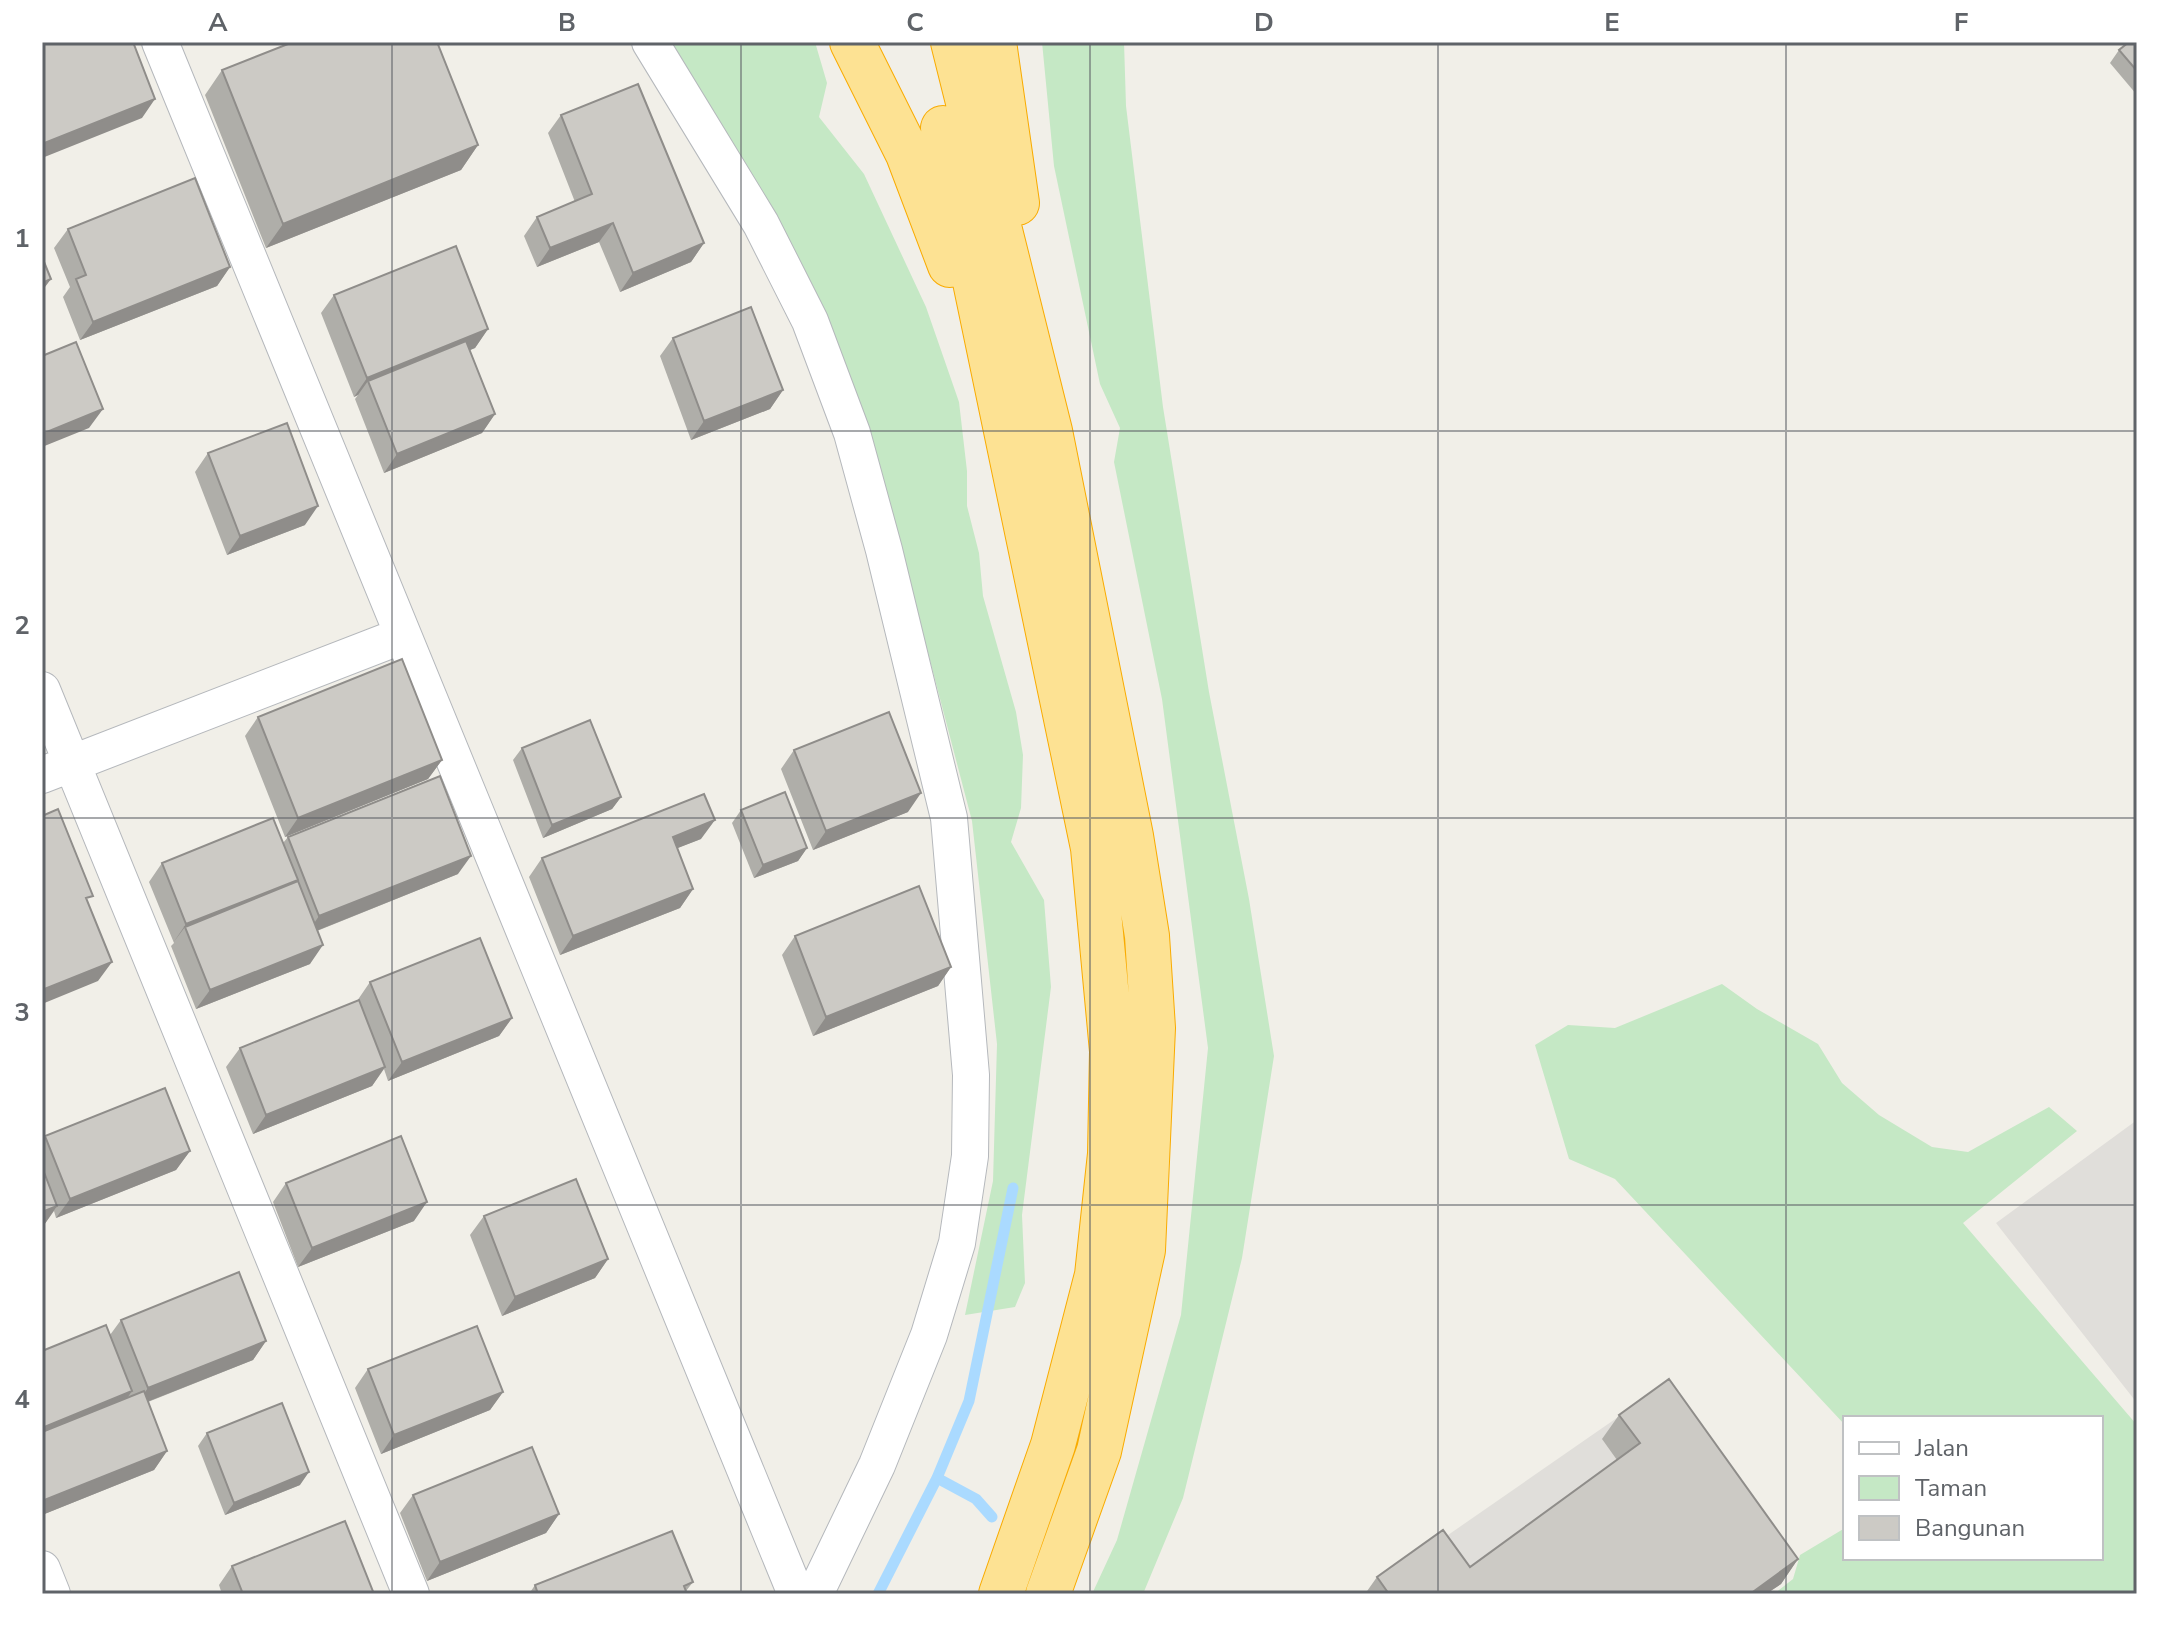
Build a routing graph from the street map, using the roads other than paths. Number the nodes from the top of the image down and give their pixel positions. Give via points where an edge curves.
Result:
1 (160, 42) edge
2 (650, 42) edge
3 (852, 42) edge
4 (925, 42) edge
5 (953, 42) edge
6 (994, 42) edge
7 (1000, 398) junction
8 (1050, 431) junction
9 (401, 636) junction
10 (42, 690) edge
11 (57, 769) edge
12 (42, 1569) edge
13 (52, 1594) edge
14 (411, 1594) edge
15 (796, 1594) edge
16 (815, 1594) edge
17 (1001, 1594) edge
18 (1048, 1594) edge

1 - 9 street
2 - 16 street via 761,224 810,321 852,433 949,818 971,1075 970,1156 957,1243 929,1335
3 - 7 highway via 908,154
4 - 7 highway
5 - 8 highway
6 - 8 highway
7 - 17 highway via 1093,848 1112,1051 1110,1154 1097,1275 1053,1445
8 - 18 highway via 1131,836 1147,936 1153,1028 1143,1250 1099,1451
9 - 11 street
9 - 15 street
10 - 11 street
11 - 14 street
12 - 13 street

